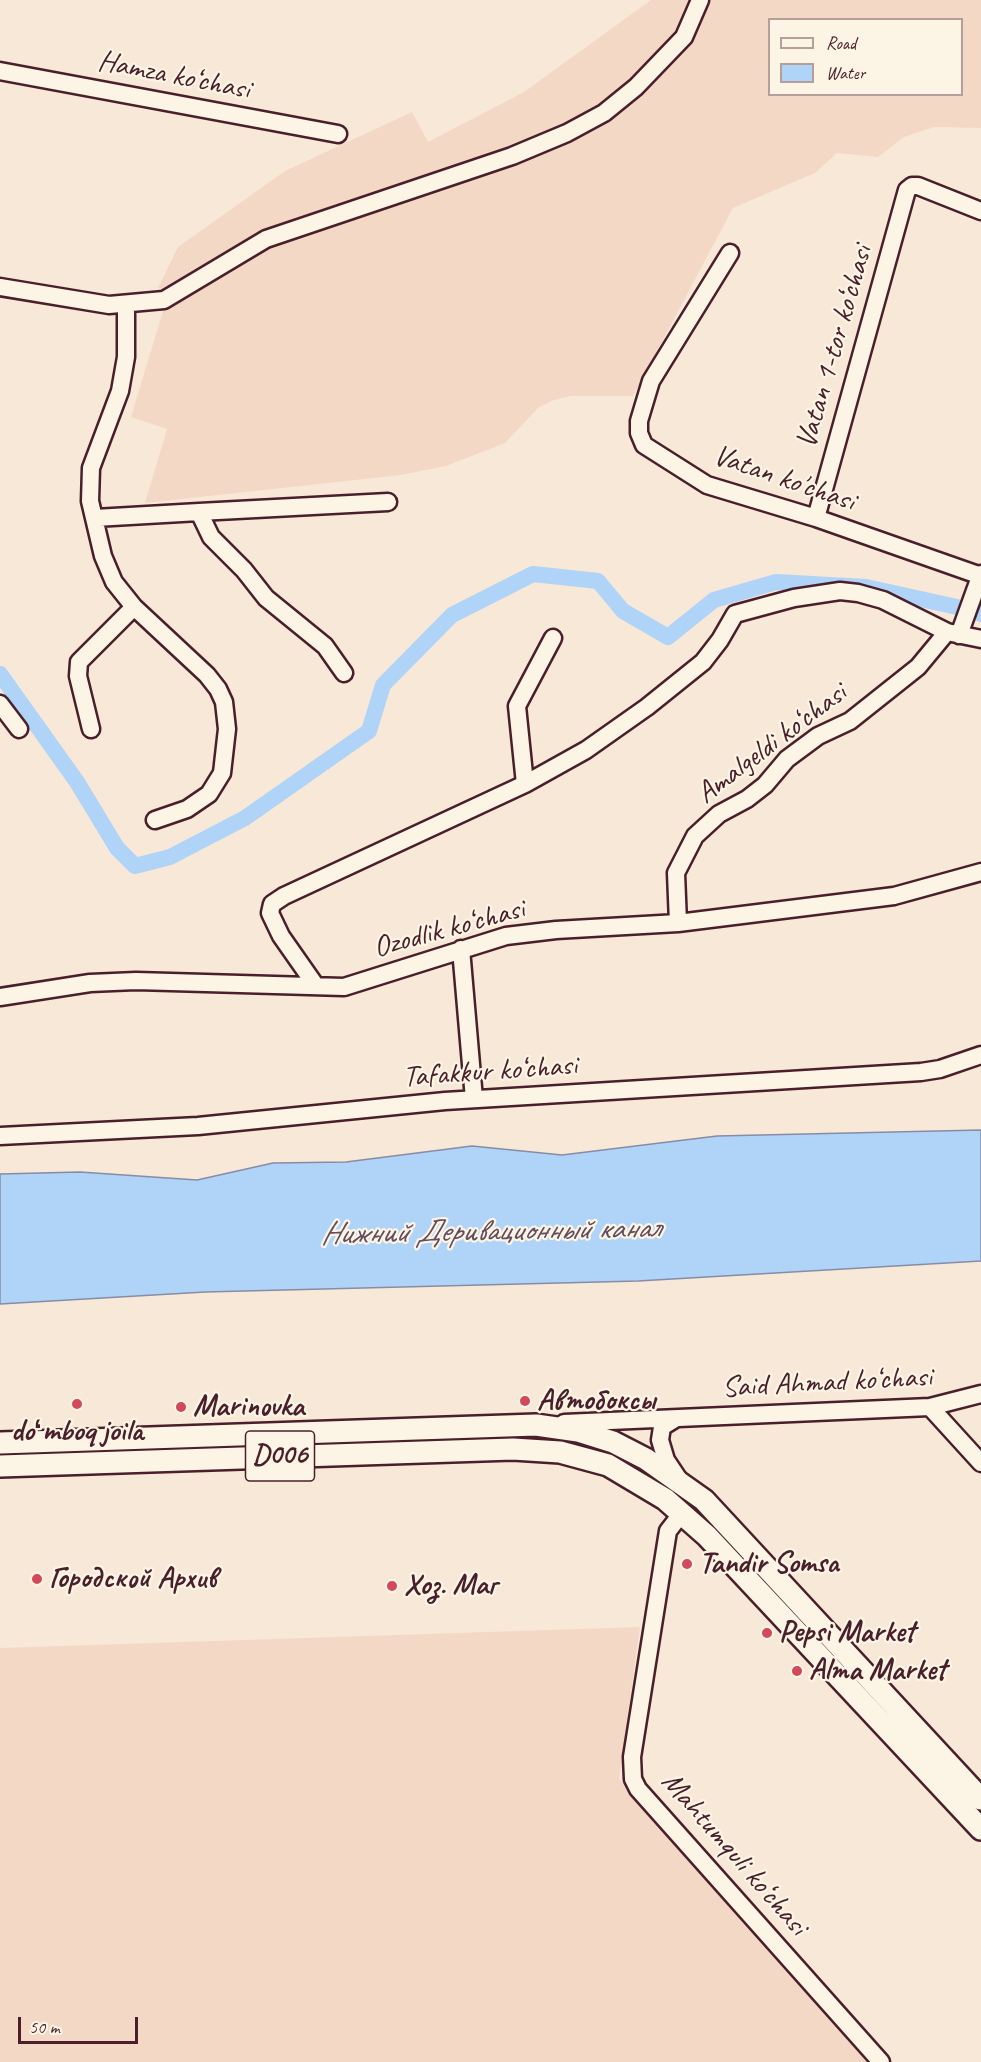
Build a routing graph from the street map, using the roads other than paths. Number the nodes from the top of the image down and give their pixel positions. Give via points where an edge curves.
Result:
1 (700, 0) edge
2 (0, 71) edge
3 (338, 134) dead end
4 (981, 211) edge
5 (730, 254) dead end
6 (0, 287) edge
7 (126, 304) junction
8 (388, 502) dead end
9 (200, 512) junction
10 (95, 518) junction
11 (816, 518) junction
12 (981, 575) edge
13 (134, 607) junction
14 (953, 634) junction
15 (553, 638) dead end
16 (981, 639) edge
17 (344, 673) dead end
18 (0, 704) edge
19 (19, 729) dead end
20 (91, 729) dead end
21 (525, 784) junction
22 (155, 820) dead end
23 (981, 872) edge
24 (678, 923) junction
25 (461, 949) junction
26 (316, 986) junction
27 (0, 997) edge
28 (981, 1055) edge
29 (474, 1100) junction
30 (0, 1136) edge
31 (981, 1394) edge
32 (930, 1407) junction
33 (675, 1419) junction
34 (536, 1425) junction
35 (0, 1443) edge
36 (981, 1463) edge
37 (0, 1466) edge
38 (679, 1480) junction
39 (682, 1513) junction
40 (981, 1799) edge
41 (981, 1829) edge
42 (881, 2062) edge

1 - 7 street via 684,37 636,87 604,113 567,133 512,156 266,239 164,300
2 - 3 street, Hamza ko‘chasi
4 - 11 street, Vatan 1-tor ko‘chasi via 918,186 907,190
5 - 11 street, Vatan ko'chasi via 651,381 639,433 644,445 707,485
6 - 7 street
7 - 10 street via 126,357 120,391 90,468 88,486
8 - 9 street
9 - 10 street
9 - 17 street via 211,537 266,598 325,646
10 - 13 street via 114,582
11 - 12 street, Vatan ko'chasi
12 - 14 street, Amalgeldi ko‘chasi
13 - 20 street via 79,662 78,676
13 - 22 street via 218,689 227,729 222,773 209,794 187,809
14 - 16 street
14 - 21 street via 858,592 826,592 744,610 729,622 711,653 666,693 586,750
14 - 24 street, Amalgeldi ko‘chasi via 850,721 818,736 787,759 765,785 719,814 695,836 676,873
15 - 21 street via 517,706
18 - 19 street
21 - 26 street via 272,904 270,913 281,936
23 - 24 street, Ozodlik ko‘chasi via 894,896
24 - 25 street, Ozodlik ko‘chasi via 546,931 506,936
25 - 26 street, Ozodlik ko‘chasi via 344,987
25 - 29 street
26 - 27 street, Ozodlik ko‘chasi via 136,981 90,983
28 - 29 street, Tafakkur ko‘chasi via 921,1071
29 - 30 street, Tafakkur ko‘chasi via 198,1126
31 - 32 street, Said Ahmad ko‘chasi
32 - 33 street, Said Ahmad ko‘chasi
32 - 36 street
33 - 34 street, Said Ahmad ko‘chasi
33 - 38 street via 662,1427 660,1440 666,1460
34 - 35 main road, D006
34 - 38 main road, D006 via 578,1431 613,1442
37 - 39 main road, D006 via 513,1449 560,1452 608,1466 639,1481
38 - 40 main road, D006 via 726,1523
39 - 41 main road, D006
39 - 42 street, Mahtumquli ko‘chasi via 668,1531 632,1757 633,1779

